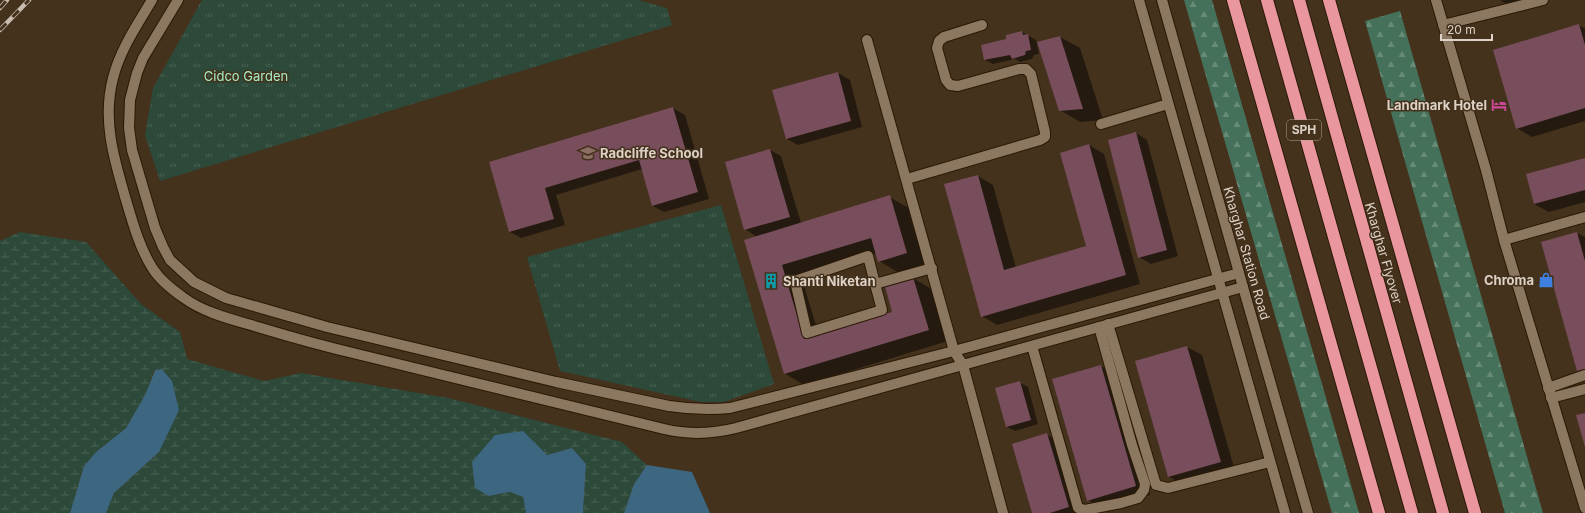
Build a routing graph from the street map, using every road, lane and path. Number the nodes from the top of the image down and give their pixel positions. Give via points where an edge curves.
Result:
1 (152, 0) edge
2 (178, 0) edge
3 (1139, 0) edge
4 (1162, 0) edge
5 (1233, 0) edge
6 (1267, 0) edge
7 (1299, 0) edge
8 (1329, 0) edge
9 (1436, 0) edge
10 (1543, 0) edge
11 (982, 25) dead end
12 (1442, 25) junction
13 (867, 40) dead end
14 (1168, 104) junction
15 (1101, 124) dead end
16 (907, 179) junction
17 (1585, 218) edge
18 (1504, 240) junction
19 (932, 268) junction
20 (1239, 273) junction
21 (1218, 279) junction
22 (875, 284) junction
23 (1243, 287) junction
24 (1222, 292) junction
25 (1104, 326) junction
26 (1032, 346) junction
27 (954, 351) junction
28 (963, 365) junction
29 (1585, 375) edge
30 (1548, 388) junction
31 (1585, 389) edge
32 (1551, 398) junction
33 (1270, 462) junction
34 (1585, 508) edge
35 (1003, 513) edge
36 (1285, 513) edge
37 (1308, 513) edge
38 (1379, 513) edge
39 (1412, 513) edge
40 (1443, 513) edge
41 (1475, 513) edge

1 - 28 street via 125,45 113,78 108,111 112,152 136,233 154,271 184,298 220,316 324,346 681,433 712,433 736,428
2 - 27 street via 144,58 133,87 128,114 132,150 155,228 170,260 194,282 226,298 327,327 556,382 692,409 730,408
3 - 14 street
4 - 20 street, Kharghar Station Road
5 - 38 highway
6 - 39 highway, SPH
7 - 40 highway, Kharghar Flyover / SPH
8 - 41 highway
9 - 12 street
10 - 12 street
11 - 16 street via 939,40 937,48 946,80 950,85 958,86 1026,69 1031,74 1045,137
12 - 18 street via 1486,170
13 - 16 street
14 - 15 street
14 - 21 street
16 - 19 street
17 - 18 street
18 - 30 street
19 - 22 street
19 - 27 street
20 - 21 street
20 - 23 street, Kharghar Station Road
21 - 24 street
21 - 27 street
22 - 22 street via 868,256 794,281 807,333 882,310
23 - 24 street
23 - 37 street, Kharghar Station Road
24 - 25 street
24 - 33 street
25 - 26 street
25 - 26 street via 1132,445 1145,484 1138,498 1121,503 1085,510 1078,508
25 - 33 street via 1156,486 1168,488
26 - 28 street
27 - 28 street
28 - 35 street
29 - 30 street
30 - 32 street
31 - 32 street
32 - 34 street
33 - 36 street

